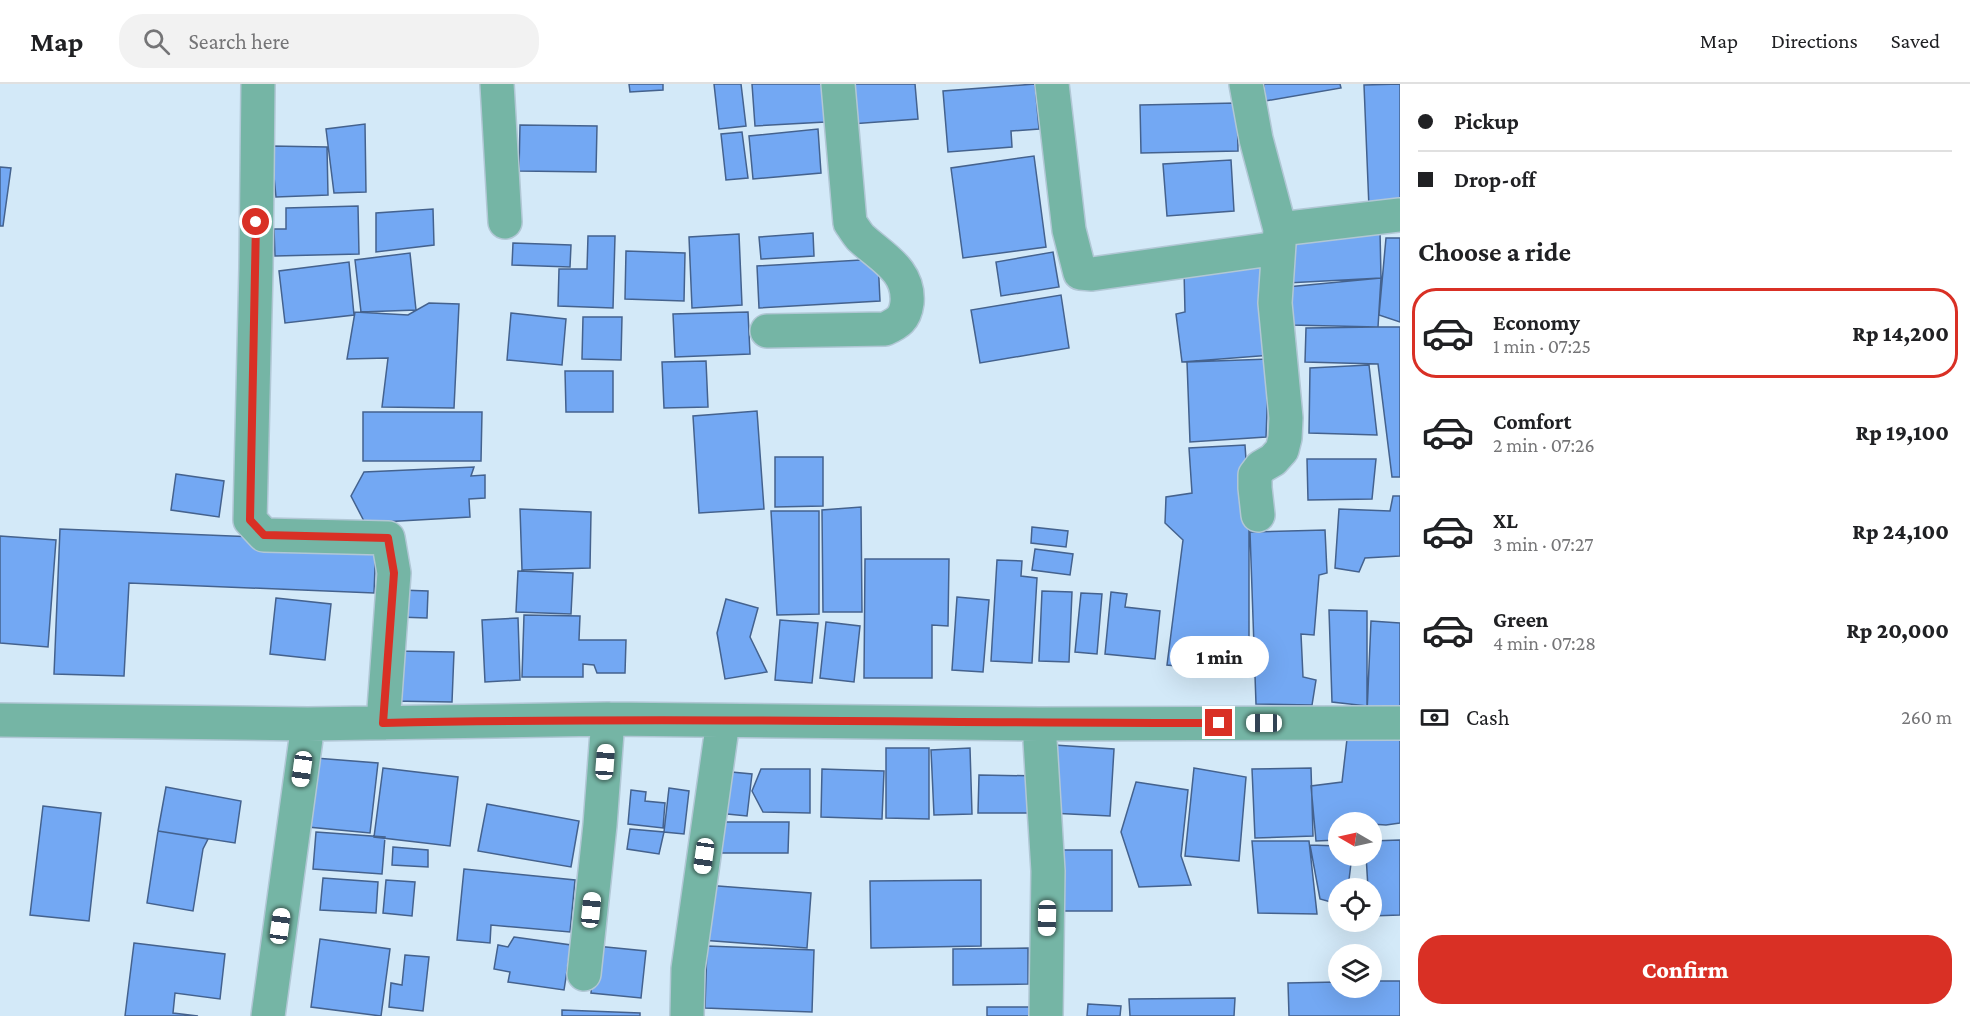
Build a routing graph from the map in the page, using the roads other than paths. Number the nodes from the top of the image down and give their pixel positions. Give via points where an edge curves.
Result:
1 (258, 84) edge
2 (497, 84) edge
3 (838, 84) edge
4 (1052, 84) edge
5 (1246, 84) edge
6 (1400, 215) edge
7 (505, 222) dead end
8 (1279, 239) junction
9 (767, 331) dead end
10 (1258, 515) dead end
11 (608, 719) junction
12 (0, 720) edge
13 (723, 721) junction
14 (383, 723) junction
15 (1400, 723) edge
16 (308, 724) junction
17 (1039, 724) junction
18 (584, 974) dead end
19 (268, 1016) edge
20 (687, 1016) edge
21 (1046, 1016) edge

1 - 14 street via 250,520 264,535 388,538 394,573
2 - 7 street
3 - 9 street via 850,223 902,276 906,310 900,322 885,329
4 - 8 street via 1069,230 1080,273 1092,274
5 - 8 street
6 - 8 street
8 - 10 street via 1275,303 1285,438 1282,450 1255,475
11 - 13 street
11 - 14 street
11 - 18 street
12 - 16 street
13 - 17 street
13 - 20 street via 688,969
14 - 16 street
15 - 17 street
16 - 19 street
17 - 21 street via 1048,871

